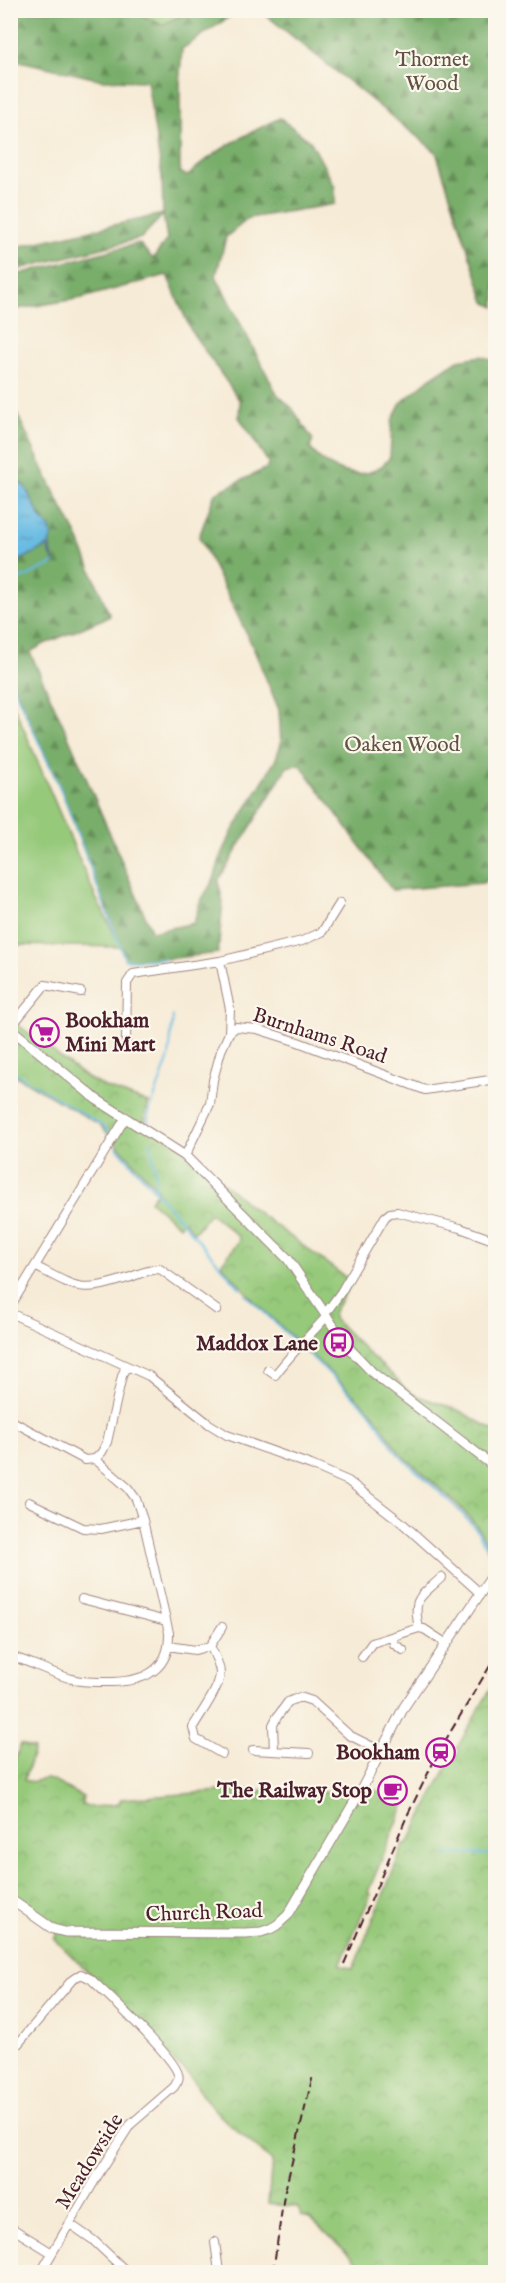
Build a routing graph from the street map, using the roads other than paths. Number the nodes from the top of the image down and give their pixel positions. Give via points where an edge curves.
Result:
1 (340, 903) dead end
2 (220, 961) junction
3 (81, 992) dead end
4 (10, 1028) edge
5 (229, 1033) junction
6 (126, 1042) dead end
7 (495, 1079) edge
8 (126, 1117) junction
9 (185, 1156) junction
10 (495, 1241) edge
11 (35, 1266) junction
12 (10, 1307) edge
13 (217, 1310) dead end
14 (10, 1313) edge
15 (326, 1315) junction
16 (126, 1366) junction
17 (268, 1370) dead end
18 (10, 1419) edge
19 (95, 1459) junction
20 (495, 1468) edge
21 (28, 1502) dead end
22 (143, 1520) junction
23 (495, 1570) edge
24 (442, 1577) dead end
25 (480, 1593) junction
26 (82, 1599) dead end
27 (166, 1621) junction
28 (222, 1627) dead end
29 (419, 1628) junction
30 (393, 1637) junction
31 (447, 1644) junction
32 (168, 1646) junction
33 (210, 1646) junction
34 (403, 1650) dead end
35 (10, 1656) edge
36 (362, 1657) dead end
37 (253, 1750) dead end
38 (274, 1751) junction
39 (381, 1751) junction
40 (309, 1753) dead end
41 (222, 1754) dead end
42 (10, 1899) edge
43 (18, 2044) dead end
44 (70, 2224) junction
45 (10, 2227) edge
46 (215, 2242) dead end
47 (52, 2253) junction
48 (41, 2272) edge
49 (126, 2272) edge
50 (219, 2272) edge

1 - 2 street via 322,932 302,941
2 - 5 street via 230,1009
2 - 6 street via 133,974 127,983
3 - 4 street via 45,985
4 - 8 street via 96,1099
5 - 7 street, Burnhams Road via 238,1027 256,1029 428,1090
5 - 9 street, Burnhams Road via 215,1071 210,1104
8 - 9 street
8 - 11 street
9 - 15 street via 288,1259
10 - 15 street via 460,1228 390,1213
11 - 12 street
11 - 13 street via 71,1285 87,1288 160,1269
14 - 16 street
15 - 17 street via 275,1375
15 - 20 street via 346,1345 373,1373
16 - 19 street via 105,1448
16 - 25 street via 155,1380 227,1435 348,1481 401,1522
18 - 19 street via 81,1458
19 - 22 street via 131,1491
21 - 22 street via 83,1528 101,1529
22 - 27 street
23 - 25 street, Church Road
24 - 29 street via 416,1602
25 - 31 street, Church Road
26 - 27 street
27 - 32 street
28 - 33 street
29 - 30 street
29 - 31 street
30 - 34 street via 394,1644
30 - 36 street via 372,1643
31 - 39 street, Church Road via 404,1707
32 - 33 street via 195,1650
32 - 35 street via 150,1674 120,1682 73,1680
33 - 41 street via 220,1674 193,1727 196,1739
37 - 38 street
38 - 39 street via 273,1725 288,1702 300,1697 312,1701 349,1735
38 - 40 street
39 - 42 street, Church Road via 288,1915 270,1929 245,1933 65,1932 53,1929
43 - 44 street, Meadowside via 81,1974 91,1979 140,2028 177,2071 179,2078 174,2087 130,2125
44 - 47 street, Meadowside
44 - 49 street
45 - 47 street
46 - 50 street
47 - 48 street, Meadowside

